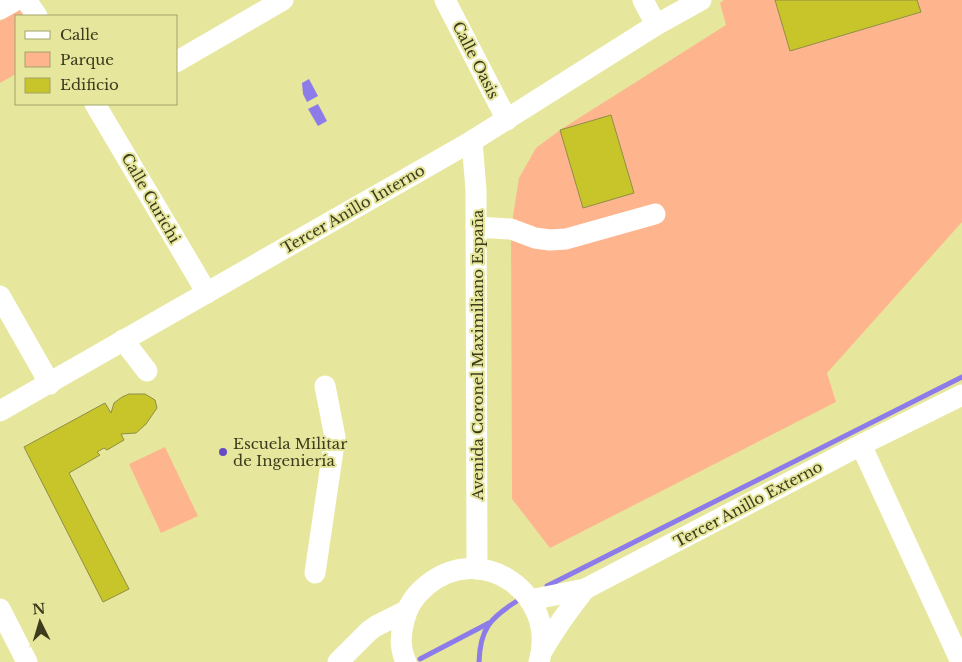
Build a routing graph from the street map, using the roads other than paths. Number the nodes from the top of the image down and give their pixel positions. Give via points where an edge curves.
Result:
1 (16, 0) edge
2 (26, 0) edge
3 (283, 0) edge
4 (445, 0) edge
5 (643, 0) edge
6 (701, 0) edge
7 (0, 9) edge
8 (36, 15) edge
9 (656, 25) junction
10 (178, 61) edge
11 (99, 105) edge
12 (506, 120) junction
13 (472, 141) junction
14 (655, 214) dead end
15 (476, 227) junction
16 (207, 293) junction
17 (0, 296) edge
18 (123, 340) junction
19 (147, 371) dead end
20 (50, 384) junction
21 (325, 386) dead end
22 (962, 395) edge
23 (0, 412) edge
24 (861, 445) junction
25 (477, 568) junction
26 (314, 574) dead end
27 (585, 590) junction
28 (530, 600) junction
29 (0, 609) edge
30 (406, 612) junction
31 (541, 657) edge
32 (403, 660) edge
33 (28, 662) edge
34 (338, 662) edge
35 (961, 662) edge

1 - 7 street
2 - 8 street
3 - 10 street
4 - 12 street, Calle Oasis
5 - 9 street
6 - 9 street, Tercer Anillo Interno
9 - 12 street, Tercer Anillo Interno
11 - 16 street, Calle Curichi
12 - 13 street, Tercer Anillo Interno
13 - 15 street, Avenida Coronel Maximiliano España
13 - 16 street, Tercer Anillo Interno
14 - 15 street via 566,239 534,238 510,229
15 - 25 street, Avenida Coronel Maximiliano España
16 - 18 street, Tercer Anillo Interno
17 - 20 street
18 - 19 street
18 - 20 street, Tercer Anillo Interno
20 - 23 street, Tercer Anillo Interno
21 - 26 street via 335,437
22 - 24 street, Tercer Anillo Externo
24 - 27 street, Tercer Anillo Externo
24 - 35 street
25 - 28 street via 508,578
25 - 30 street via 455,570 435,578 418,593
27 - 28 street, Tercer Anillo Externo
27 - 31 street via 559,623
28 - 31 street via 542,633
29 - 33 street
30 - 32 street via 401,633
30 - 34 street via 369,631

